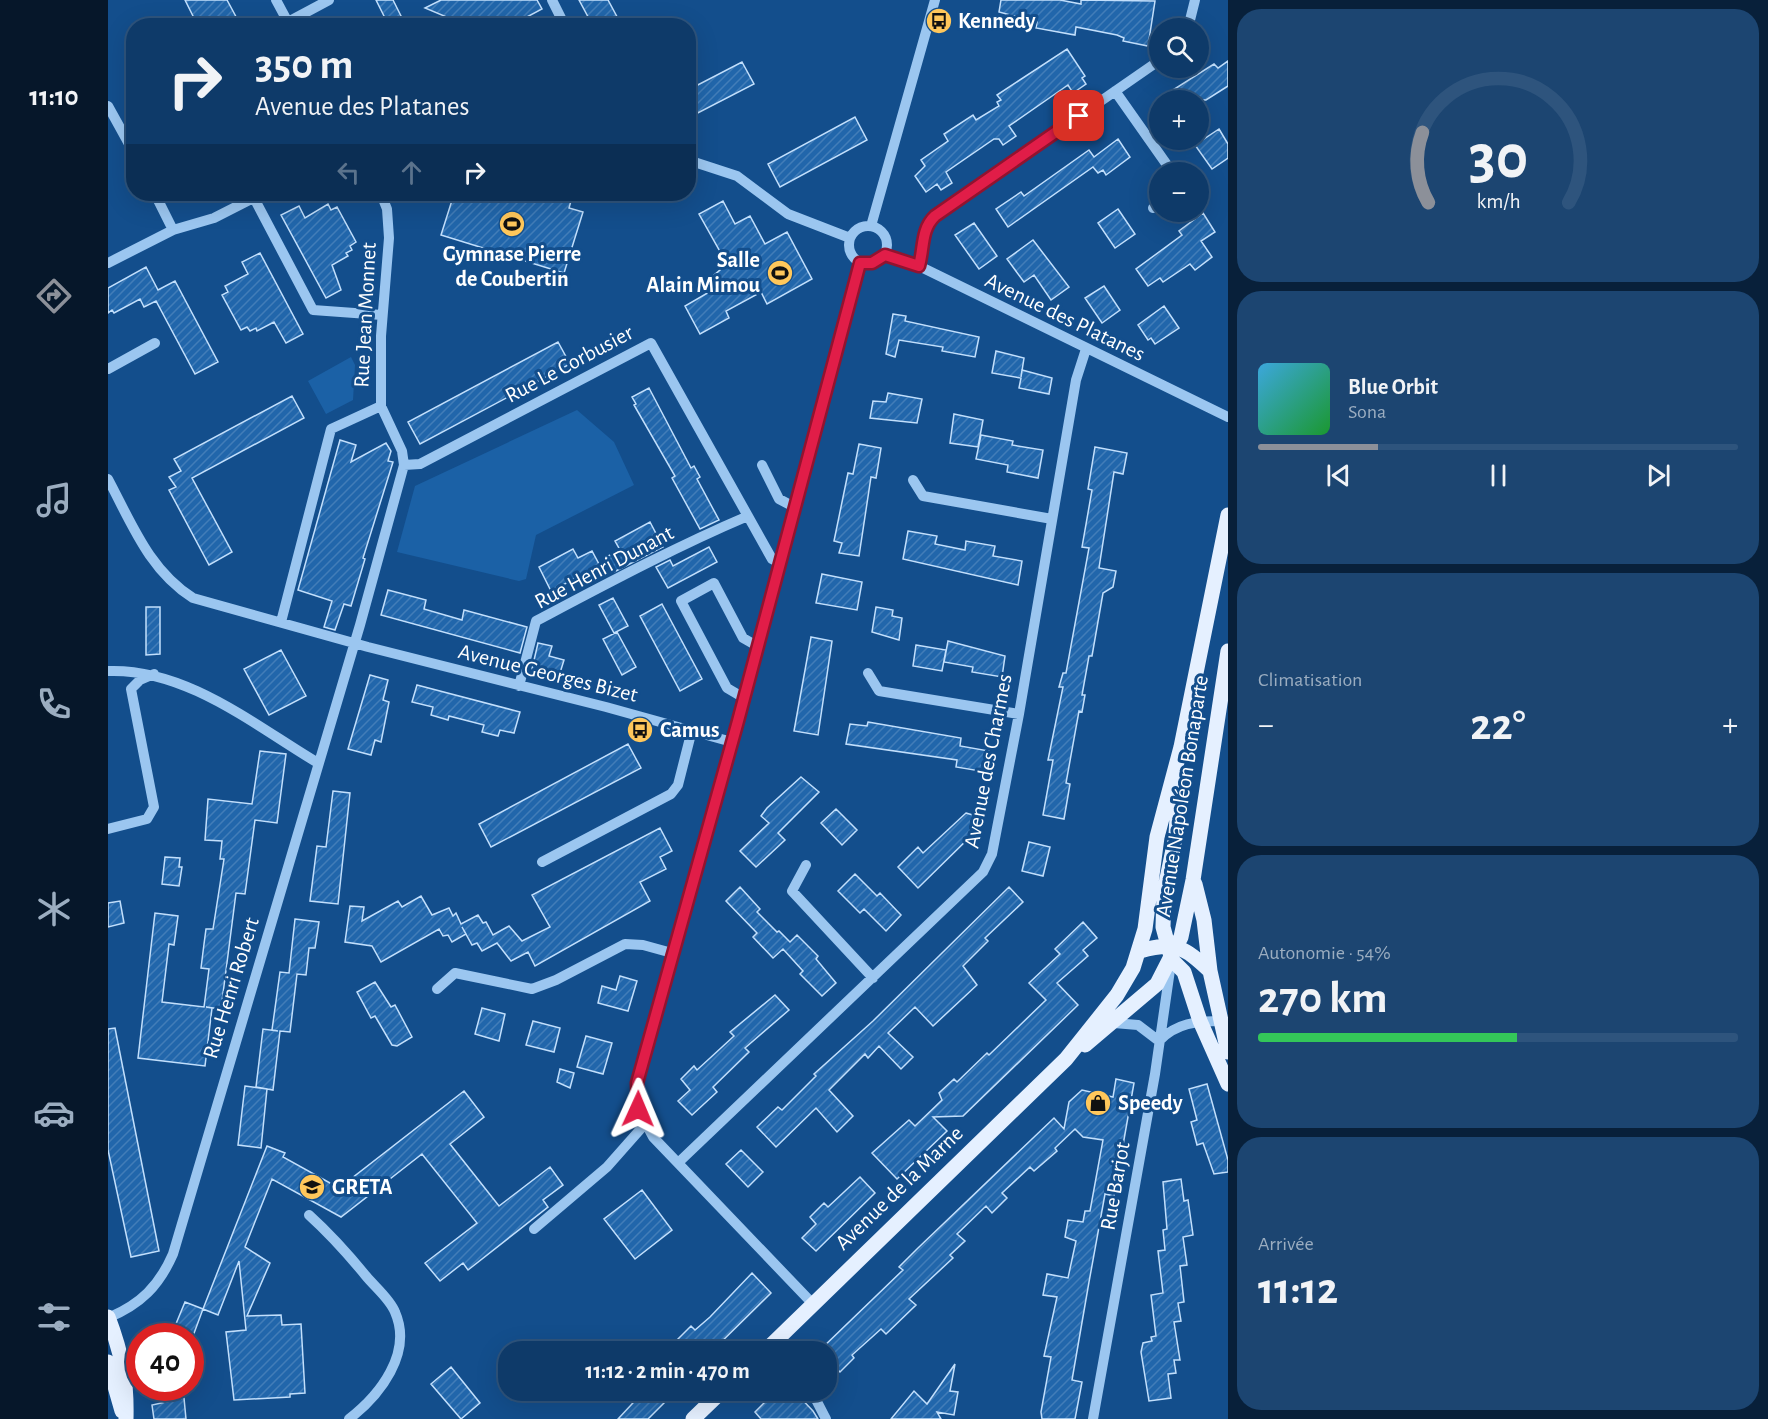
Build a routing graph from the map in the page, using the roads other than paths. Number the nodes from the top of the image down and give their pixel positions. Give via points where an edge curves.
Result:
1 (276, 0) edge
2 (329, 0) edge
3 (552, 0) edge
4 (935, 0) edge
5 (1195, 0) edge
6 (286, 18) edge
7 (299, 18) edge
8 (561, 18) edge
9 (1190, 18) edge
10 (1149, 68) edge
11 (1115, 91) junction
12 (108, 106) edge
13 (126, 139) edge
14 (1165, 162) edge
15 (696, 163) edge
16 (158, 201) edge
17 (247, 201) edge
18 (259, 201) edge
19 (384, 201) edge
20 (871, 226) junction
21 (173, 230) junction
22 (850, 238) junction
23 (885, 255) junction
24 (108, 263) edge
25 (860, 263) junction
26 (919, 266) junction
27 (382, 315) junction
28 (155, 343) dead end
29 (1086, 349) junction
30 (108, 369) edge
31 (381, 406) junction
32 (1228, 417) edge
33 (404, 465) junction
34 (762, 465) dead end
35 (108, 479) edge
36 (913, 480) dead end
37 (796, 508) junction
38 (1228, 514) edge
39 (748, 516) junction
40 (1052, 519) junction
41 (780, 563) junction
42 (281, 622) junction
43 (353, 643) junction
44 (757, 646) junction
45 (1228, 651) edge
46 (108, 671) edge
47 (868, 673) dead end
48 (154, 674) junction
49 (519, 686) junction
50 (744, 698) junction
51 (1019, 714) junction
52 (692, 730) junction
53 (732, 742) junction
54 (1181, 747) junction
55 (318, 763) junction
56 (108, 829) edge
57 (542, 862) dead end
58 (806, 865) dead end
59 (1193, 880) junction
60 (1172, 950) junction
61 (1140, 951) junction
62 (672, 953) junction
63 (1210, 971) junction
64 (873, 978) junction
65 (437, 989) dead end
66 (1200, 1021) junction
67 (1221, 1021) junction
68 (1114, 1023) junction
69 (1159, 1041) junction
70 (1228, 1052) edge
71 (1066, 1059) junction
72 (1228, 1084) edge
73 (645, 1125) junction
74 (679, 1162) junction
75 (309, 1215) dead end
76 (534, 1229) dead end
77 (812, 1303) junction
78 (108, 1318) edge
79 (779, 1338) junction
80 (776, 1341) edge
81 (782, 1341) edge
82 (108, 1362) edge
83 (712, 1401) edge
84 (817, 1401) edge
85 (125, 1419) edge
86 (349, 1419) edge
87 (693, 1419) edge
88 (826, 1419) edge
89 (1093, 1419) edge

1 - 6 street
2 - 7 street
3 - 8 street
4 - 20 street
5 - 9 street
10 - 11 street
11 - 14 street
11 - 26 street via 935,216 924,235
12 - 13 street
15 - 22 street via 737,176 788,214
16 - 21 street
17 - 21 street via 214,218
18 - 27 street via 313,310
19 - 27 street, Rue Jean Monnet via 389,238
20 - 22 street via 858,228
20 - 23 street via 884,236
21 - 24 street
22 - 25 street via 851,254
23 - 25 street via 872,263
23 - 26 street, Avenue des Platanes
25 - 37 street
26 - 29 street, Avenue des Platanes
27 - 31 street, Rue Jean Monnet
28 - 30 street
29 - 32 street, Avenue des Platanes
29 - 40 street, Avenue des Charmes via 1076,380
31 - 33 street, Rue Jean Monnet via 402,451
31 - 42 street via 331,429
33 - 39 street, Rue Le Corbusier via 420,464 651,343
33 - 43 street
34 - 37 street via 780,500
35 - 42 street, Avenue Georges Bizet via 156,568 176,587 193,598
36 - 40 street via 923,496
37 - 41 street
38 - 54 main road, Avenue Napoléon Bonaparte
39 - 41 street, Rue Le Corbusier via 772,559
39 - 49 street, Rue Henri Dunant via 649,560 536,621
40 - 51 street, Avenue des Charmes
41 - 44 street
42 - 43 street, Avenue Georges Bizet
43 - 49 street, Avenue Georges Bizet
43 - 55 street, Rue Henri Robert
44 - 50 street
44 - 50 street via 744,638 714,583 681,601 727,688
45 - 59 main road, Avenue Napoléon Bonaparte
46 - 48 street
47 - 51 street via 879,691
48 - 55 street via 207,696
48 - 56 street via 131,689 154,807 147,819
49 - 52 street, Avenue Georges Bizet
50 - 53 street
51 - 64 street, Avenue des Charmes via 992,854 983,872
52 - 53 street, Avenue Georges Bizet
52 - 57 street via 678,785 671,794
53 - 62 street
54 - 60 main road, Avenue Napoléon Bonaparte via 1176,835 1162,914
54 - 61 main road, Avenue Napoléon Bonaparte via 1157,837
55 - 78 street, Rue Henri Robert via 173,1254 153,1290 135,1305
58 - 64 street via 792,891
59 - 60 main road, Avenue Napoléon Bonaparte via 1185,927
59 - 63 main road via 1206,926
60 - 61 main road
60 - 63 main road via 1188,952
60 - 66 main road via 1184,972
60 - 68 main road, Avenue de la Marne via 1157,984
60 - 69 street, Rue Barjot
61 - 71 main road, Avenue de la Marne via 1117,995
62 - 65 street via 625,944 532,989 455,973
62 - 73 street via 637,1083 638,1109
63 - 67 main road
64 - 74 street, Avenue des Charmes
66 - 67 street
66 - 69 street via 1176,1027
66 - 72 main road
67 - 70 main road
68 - 69 street via 1138,1025
68 - 71 main road, Avenue de la Marne
69 - 89 street, Rue Barjot
71 - 77 main road, Avenue de la Marne
73 - 74 street
73 - 76 street via 607,1167
74 - 77 street
75 - 86 street via 340,1243 395,1311 402,1335 395,1363 378,1391
77 - 79 main road, Avenue de la Marne
78 - 85 main road via 121,1351 127,1383
79 - 80 main road, Avenue de la Marne
79 - 81 street
82 - 85 main road
83 - 87 main road
84 - 88 street

